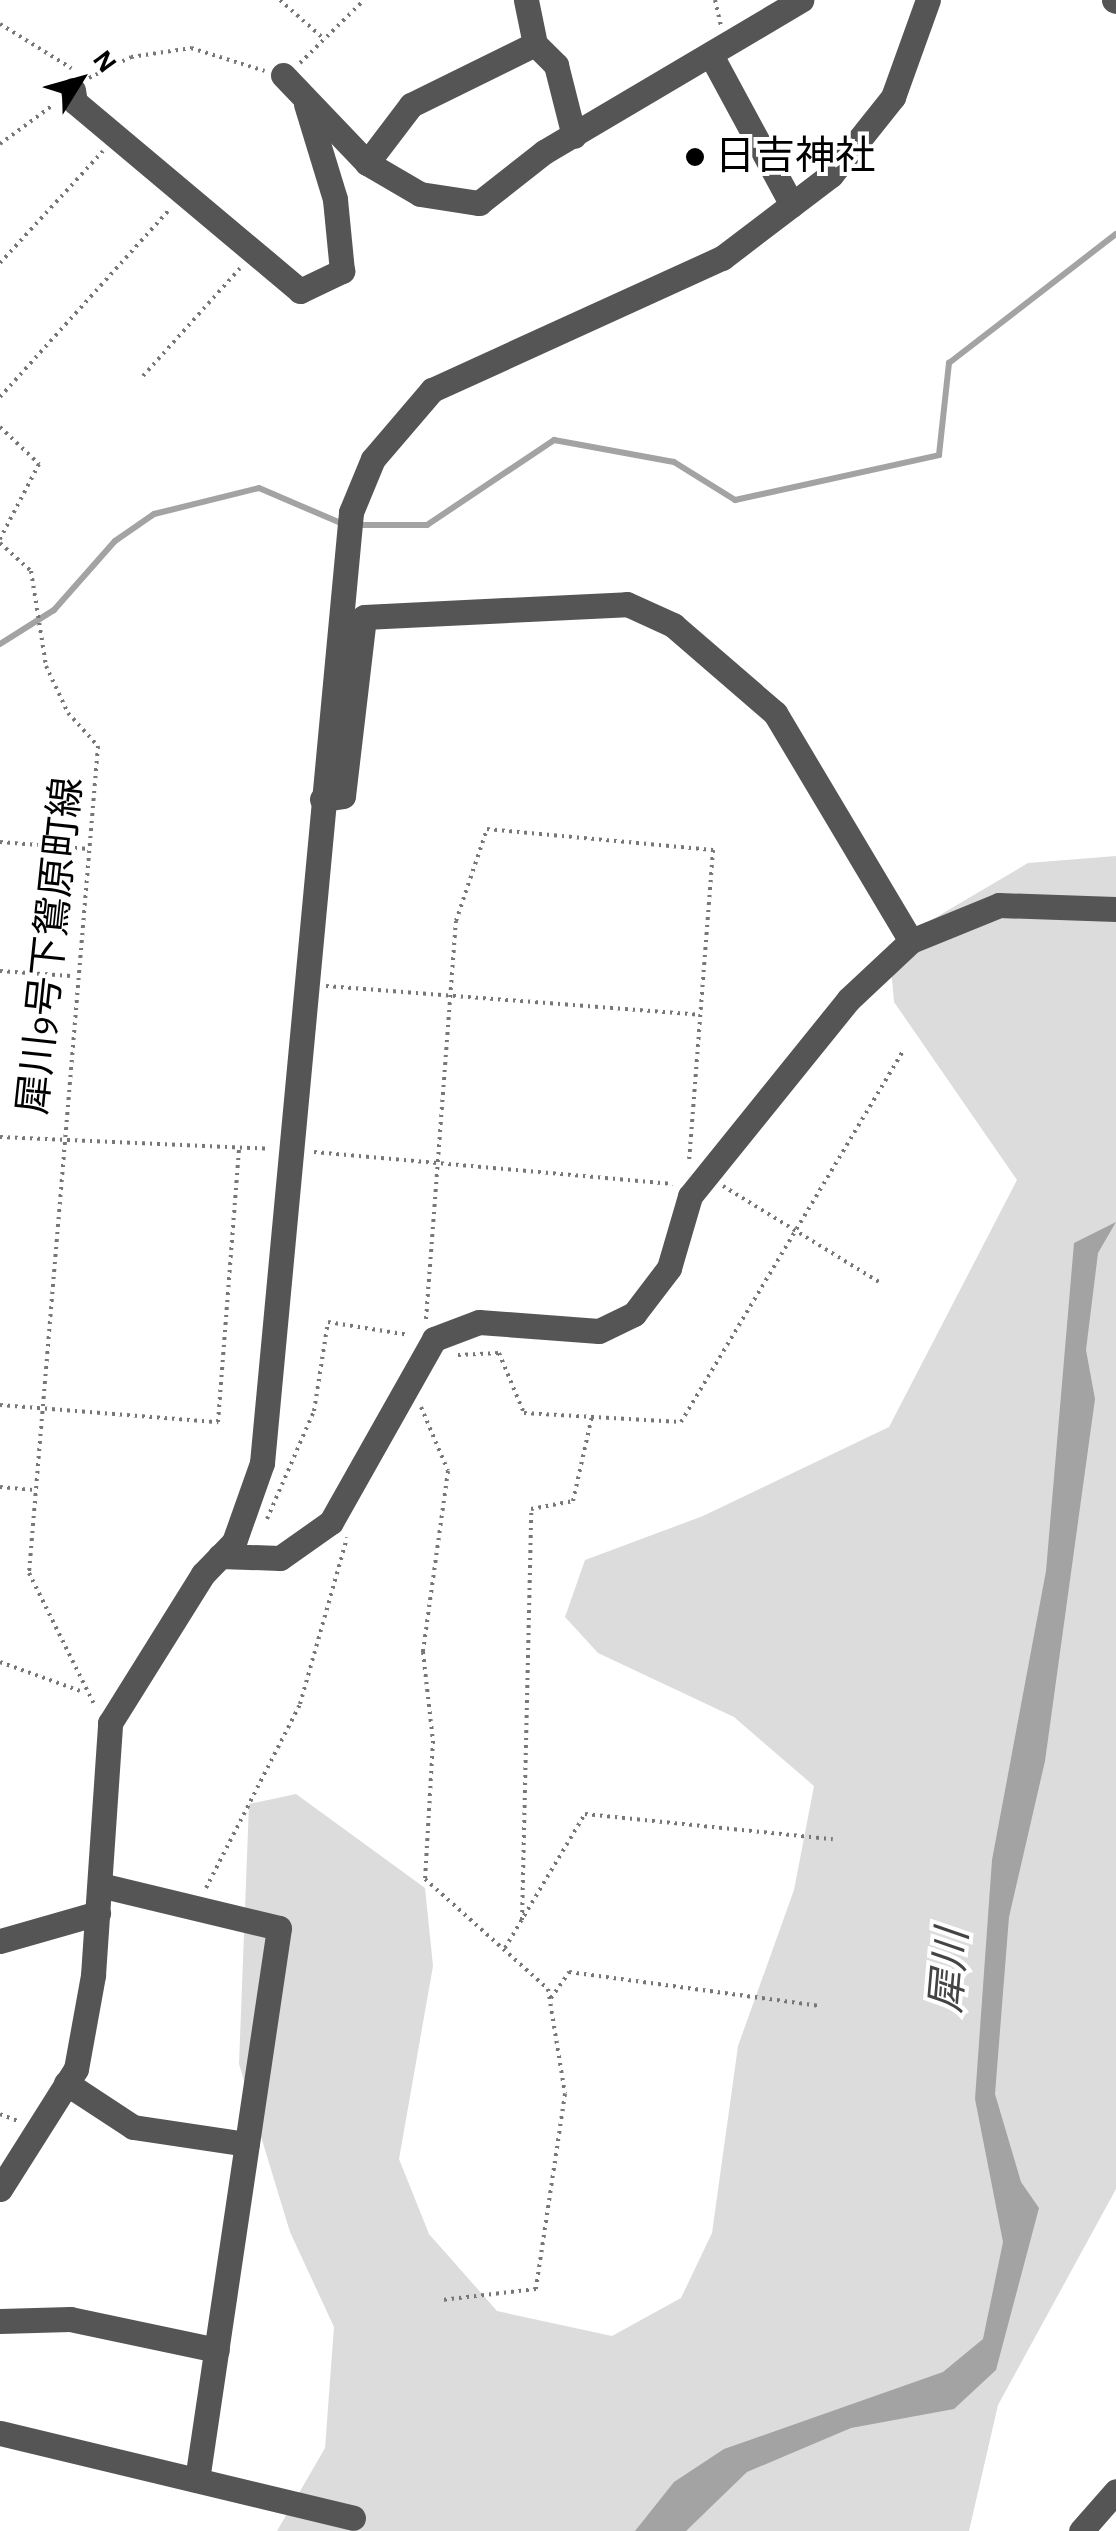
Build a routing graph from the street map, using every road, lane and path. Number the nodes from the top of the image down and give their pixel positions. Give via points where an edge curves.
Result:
1 (280, 0) edge
2 (364, 0) edge
3 (526, 0) edge
4 (802, 0) edge
5 (928, 0) edge
6 (0, 24) edge
7 (326, 40) junction
8 (535, 44) junction
9 (712, 57) junction
10 (293, 83) junction
11 (81, 84) junction
12 (574, 136) junction
13 (116, 137) junction
14 (0, 144) edge
15 (367, 163) junction
16 (184, 194) junction
17 (792, 204) junction
18 (254, 252) junction
19 (0, 263) edge
20 (143, 376) dead end
21 (0, 397) edge
22 (0, 428) edge
23 (0, 541) edge
24 (322, 795) junction
25 (0, 842) edge
26 (89, 849) junction
27 (1116, 910) edge
28 (910, 942) junction
29 (0, 971) edge
30 (71, 976) junction
31 (307, 985) junction
32 (700, 1015) junction
33 (904, 1050) dead end
34 (0, 1137) edge
35 (60, 1141) junction
36 (239, 1148) junction
37 (292, 1150) junction
38 (437, 1164) junction
39 (694, 1185) junction
40 (794, 1233) junction
41 (882, 1284) dead end
42 (434, 1339) junction
43 (456, 1355) dead end
44 (405, 1388) junction
45 (0, 1405) edge
46 (37, 1410) junction
47 (592, 1416) junction
48 (0, 1487) edge
49 (33, 1490) junction
50 (334, 1517) junction
51 (259, 1536) dead end
52 (220, 1556) junction
53 (0, 1662) edge
54 (82, 1692) junction
55 (110, 1723) junction
56 (832, 1840) dead end
57 (100, 1885) junction
58 (194, 1907) junction
59 (98, 1913) junction
60 (522, 1920) junction
61 (0, 1941) edge
62 (504, 1949) junction
63 (550, 1999) junction
64 (820, 2006) dead end
65 (66, 2084) junction
66 (247, 2144) junction
67 (0, 2189) edge
68 (442, 2300) dead end
69 (0, 2320) edge
70 (217, 2350) junction
71 (0, 2433) edge
72 (197, 2480) junction
73 (1116, 2492) edge
74 (353, 2518) dead end
75 (1081, 2531) edge

1 - 7 path
2 - 7 path
3 - 8 street
4 - 9 street
5 - 17 street via 893,97 868,138
6 - 11 path
7 - 10 path
8 - 12 street via 556,65
8 - 15 street via 411,105
9 - 12 street
9 - 17 street
10 - 11 path via 191,48 130,58
10 - 15 street
10 - 18 street via 335,199 342,271 300,291
11 - 13 street
11 - 14 path
12 - 15 street via 480,203 420,194
13 - 16 street
13 - 19 path
16 - 18 street
16 - 21 path
17 - 24 street via 722,258 432,390 396,428 351,512
18 - 20 path
22 - 23 path, 犀川9号下鴛原町線 via 39,464
23 - 26 path, 犀川9号下鴛原町線 via 31,571 46,666 68,713 98,746
24 - 28 street via 342,796 364,617 627,604 673,625 775,713
24 - 31 street
25 - 26 path
26 - 30 path, 犀川9号下鴛原町線
27 - 28 street via 999,905
28 - 39 street via 848,999
29 - 30 path
30 - 35 path, 犀川9号下鴛原町線
31 - 32 path
31 - 37 street
32 - 38 path via 713,850 487,829 456,921
32 - 39 path
33 - 40 path
34 - 35 path
35 - 36 path
35 - 46 path, 犀川9号下鴛原町線
36 - 37 path
36 - 46 path via 218,1422
37 - 38 path
37 - 52 street via 262,1463 234,1542
38 - 39 path
38 - 42 path via 425,1327
39 - 40 path
39 - 42 street via 669,1268 634,1314 598,1332 479,1322
40 - 41 path
40 - 47 path via 681,1422
42 - 44 street
42 - 51 path via 328,1322 314,1411
43 - 47 path via 499,1353 524,1413
44 - 50 street
44 - 62 path via 437,1428 448,1471 422,1652 433,1741 426,1879
45 - 46 path
46 - 49 path, 犀川9号下鴛原町線
47 - 60 path via 573,1501 531,1509
48 - 49 path
49 - 54 path, 犀川9号下鴛原町線 via 28,1573
50 - 52 street via 280,1558
50 - 58 path via 350,1542 300,1704
52 - 55 street
53 - 54 path
54 - 55 path, 犀川9号下鴛原町線
55 - 57 street
56 - 60 path via 585,1814
57 - 58 street
57 - 59 street
58 - 66 street via 278,1928
59 - 61 street
59 - 65 street via 87,2017
60 - 62 path
62 - 63 path
63 - 64 path via 569,1972
63 - 68 path via 565,2094 536,2289
65 - 66 street via 133,2127
65 - 67 street
66 - 70 street
69 - 70 street via 70,2319
70 - 72 street
71 - 72 street
72 - 74 street
73 - 75 street

